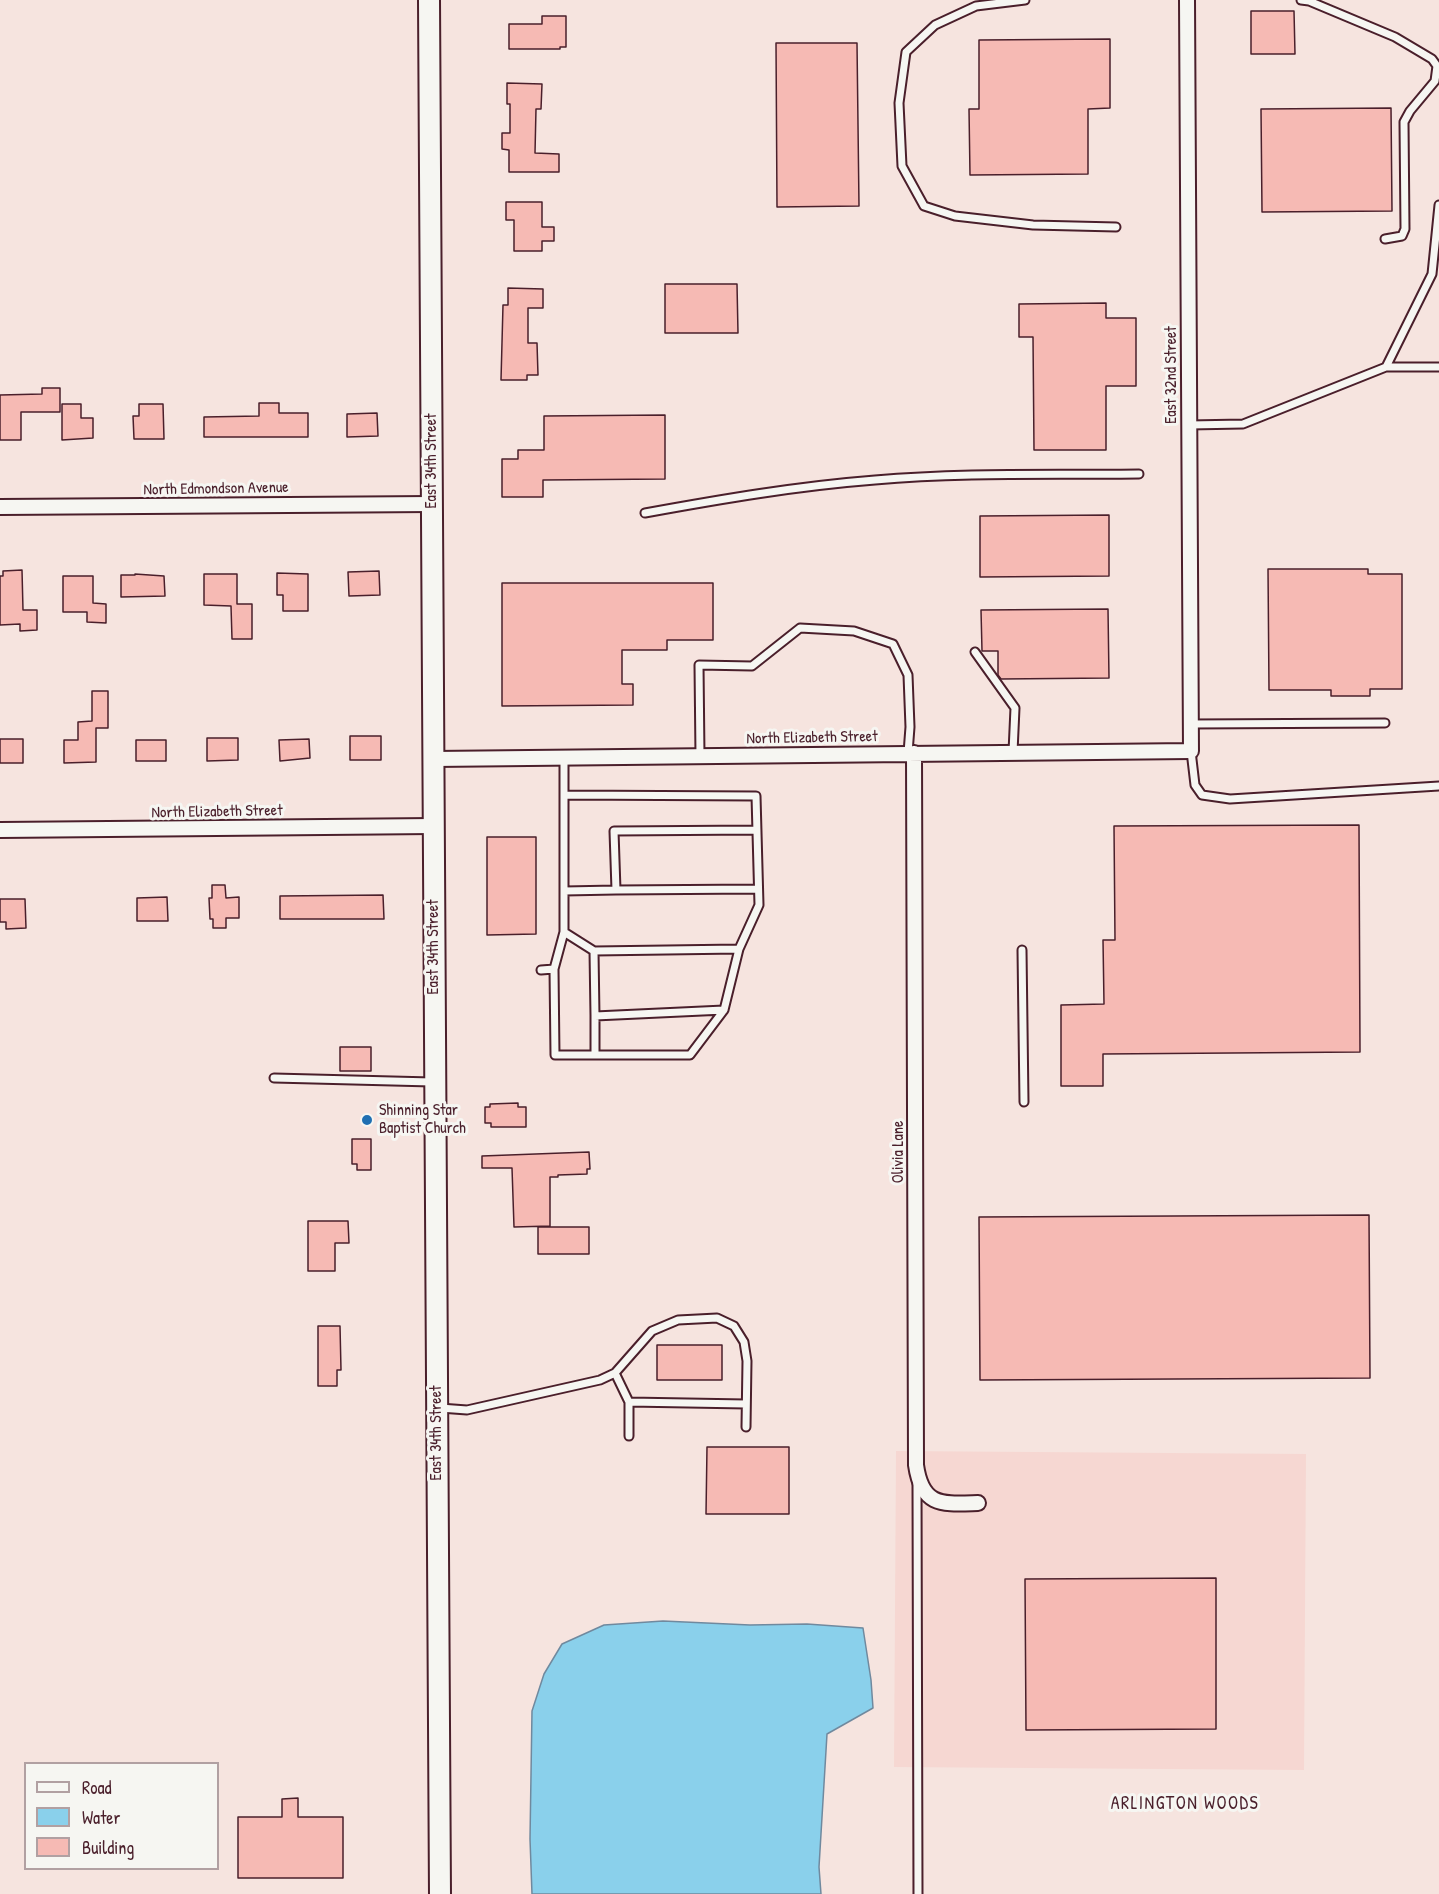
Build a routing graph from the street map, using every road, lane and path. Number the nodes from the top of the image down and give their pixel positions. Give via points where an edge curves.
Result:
1 (429, 0) edge
2 (1025, 0) edge
3 (1187, 0) edge
4 (1301, 0) edge
5 (1438, 66) edge
6 (1439, 205) edge
7 (1116, 227) dead end
8 (1385, 239) dead end
9 (1386, 367) junction
10 (1439, 367) edge
11 (1189, 425) junction
12 (1139, 474) dead end
13 (432, 504) junction
14 (0, 507) edge
15 (645, 513) dead end
16 (975, 652) dead end
17 (1386, 723) dead end
18 (1191, 724) junction
19 (1191, 751) junction
20 (1013, 752) junction
21 (911, 753) junction
22 (700, 756) junction
23 (564, 758) junction
24 (434, 759) junction
25 (1439, 786) edge
26 (564, 795) junction
27 (434, 826) junction
28 (0, 830) edge
29 (757, 830) junction
30 (758, 889) junction
31 (616, 890) junction
32 (564, 891) junction
33 (564, 932) junction
34 (739, 949) junction
35 (1022, 950) dead end
36 (594, 951) junction
37 (554, 969) junction
38 (542, 970) dead end
39 (724, 1010) junction
40 (596, 1016) junction
41 (595, 1055) junction
42 (274, 1078) dead end
43 (435, 1082) junction
44 (1024, 1102) dead end
45 (615, 1373) junction
46 (629, 1402) junction
47 (746, 1404) junction
48 (437, 1408) junction
49 (746, 1427) dead end
50 (629, 1436) dead end
51 (917, 1478) junction
52 (978, 1503) dead end
53 (440, 1894) edge
54 (918, 1894) edge

1 - 13 main road, East 34th Street
2 - 7 lane via 976,6 935,25 906,52 899,102 902,166 924,206 955,216 1033,225
3 - 11 street, East 32nd Street
4 - 5 lane via 1395,37
5 - 8 lane via 1435,81 1404,122 1405,229 1401,236
6 - 9 lane via 1432,274
9 - 10 lane
9 - 11 lane via 1243,424
11 - 18 street, East 32nd Street
12 - 15 lane via 876,480 753,494
13 - 14 street, North Edmondson Avenue
13 - 24 main road, East 34th Street
16 - 20 lane via 1015,708
17 - 18 lane
18 - 19 street, East 32nd Street
19 - 20 street, North Elizabeth Street
19 - 25 lane via 1195,785 1202,795 1230,799
20 - 21 street, North Elizabeth Street
21 - 22 street, North Elizabeth Street
21 - 22 lane via 908,675 893,644 854,630 800,628 752,666 699,665
21 - 51 street, Olivia Lane
22 - 23 street, North Elizabeth Street
23 - 24 street, North Elizabeth Street
23 - 26 lane
24 - 27 main road, East 34th Street
26 - 29 lane via 756,796
26 - 32 lane
27 - 28 street, North Elizabeth Street
27 - 43 main road, East 34th Street
29 - 30 lane
29 - 31 lane via 614,831
30 - 31 lane
30 - 34 lane via 759,905
31 - 32 lane
32 - 33 lane
33 - 36 lane
33 - 37 lane
34 - 36 lane
34 - 39 lane
35 - 44 lane
36 - 40 lane
37 - 38 lane
37 - 41 lane via 555,1055
39 - 40 lane
39 - 41 lane via 690,1055
40 - 41 lane
42 - 43 lane
43 - 48 main road, East 34th Street
45 - 46 lane
45 - 47 lane via 652,1331 678,1320 717,1318 734,1326 744,1342
45 - 48 lane via 600,1380 467,1410
46 - 47 lane
46 - 50 lane
47 - 49 lane
48 - 53 main road, East 34th Street
51 - 52 street via 922,1489 940,1502
51 - 54 lane

